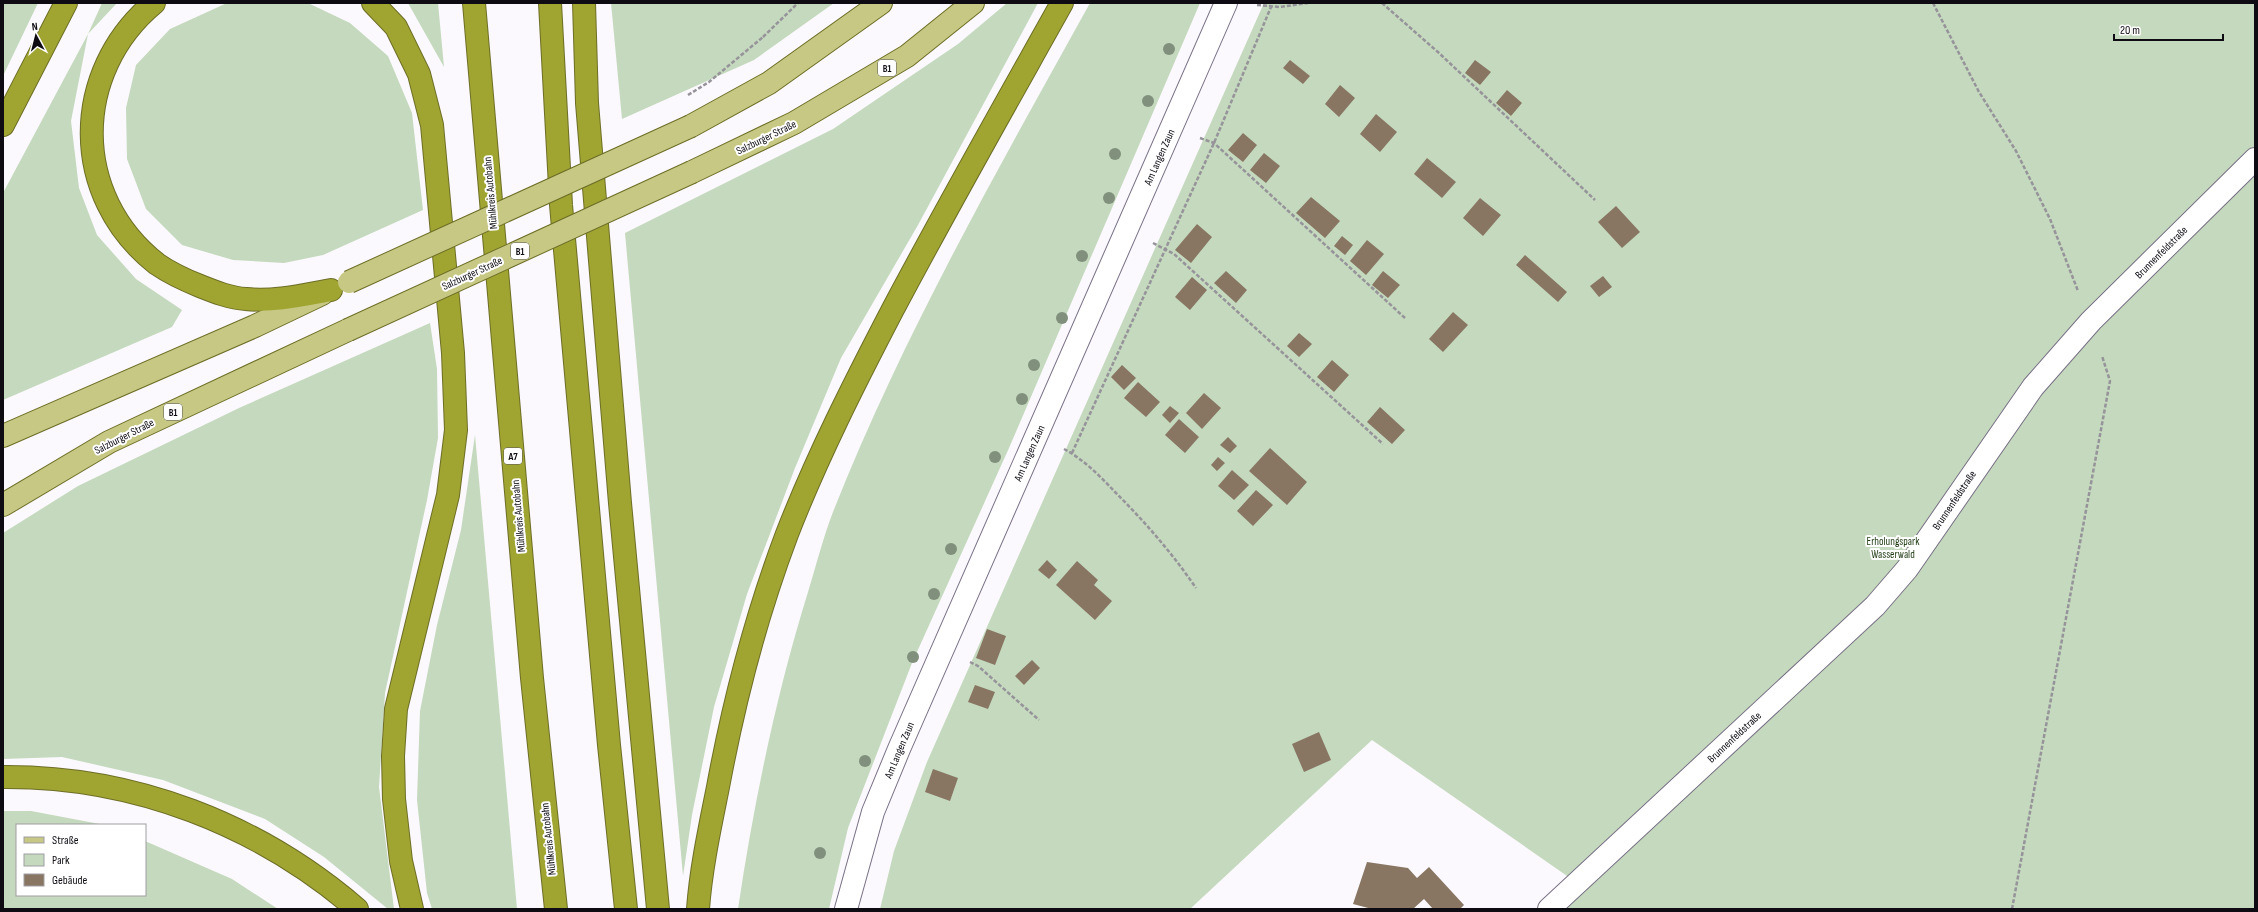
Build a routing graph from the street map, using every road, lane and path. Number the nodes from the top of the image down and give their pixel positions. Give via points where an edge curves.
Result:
1 (66, 3) edge
2 (154, 3) edge
3 (373, 3) edge
4 (474, 3) edge
5 (550, 3) edge
6 (584, 3) edge
7 (798, 3) edge
8 (881, 3) edge
9 (973, 3) edge
10 (1062, 3) edge
11 (1226, 3) edge
12 (1308, 3) edge
13 (1382, 3) edge
14 (1933, 3) edge
15 (1254, 5) dead end
16 (1272, 7) junction
17 (763, 37) dead end
18 (3, 125) edge
19 (1196, 136) dead end
20 (1214, 144) junction
21 (2255, 159) edge
22 (1595, 200) dead end
23 (1149, 241) dead end
24 (1165, 249) junction
25 (340, 286) junction
26 (1405, 318) dead end
27 (2091, 321) junction
28 (3, 436) edge
29 (1383, 444) dead end
30 (1058, 446) dead end
31 (1072, 453) junction
32 (3, 505) edge
33 (1196, 588) dead end
34 (964, 659) dead end
35 (1039, 720) dead end
36 (3, 777) edge
37 (357, 909) edge
38 (412, 909) edge
39 (556, 909) edge
40 (626, 909) edge
41 (658, 909) edge
42 (698, 909) edge
43 (846, 909) edge
44 (1549, 909) edge
45 (2012, 909) edge

1 - 18 highway
2 - 25 highway via 122,38 105,66 94,106 91,137 96,170 103,194 118,221 134,243 157,264 182,279 221,294 246,300 272,300
3 - 38 highway via 396,27 416,67 432,125 453,353 456,430 448,495 396,709 394,799 401,861
4 - 39 highway, Mühlkreis Autobahn / A7 via 532,678
5 - 40 highway via 561,205
6 - 41 highway via 587,104 618,488
7 - 17 path
8 - 25 main road, bridge via 769,83 691,126
9 - 32 main road, Salzburger Straße / B1, bridge via 900,60 794,123 109,442
10 - 42 highway via 930,240 857,378 818,460 787,535 755,629 731,717 708,835
11 - 43 street, Am Langen Zaun via 899,749 873,812
12 - 16 path
13 - 22 path
14 - 27 path via 1979,92 2016,151 2050,219
15 - 16 path
16 - 20 path
19 - 20 path
20 - 24 path
20 - 26 path
21 - 27 street, Brunnenfeldstraße
23 - 24 path
24 - 29 path via 1174,254
24 - 31 path
25 - 28 main road
27 - 44 street, Brunnenfeldstraße via 2033,387 1907,569 1875,606
27 - 45 path via 2110,381
30 - 31 path
31 - 33 path via 1140,516 1172,553
34 - 35 path via 978,666
36 - 37 highway via 32,776 108,785 185,806 255,838 331,886

